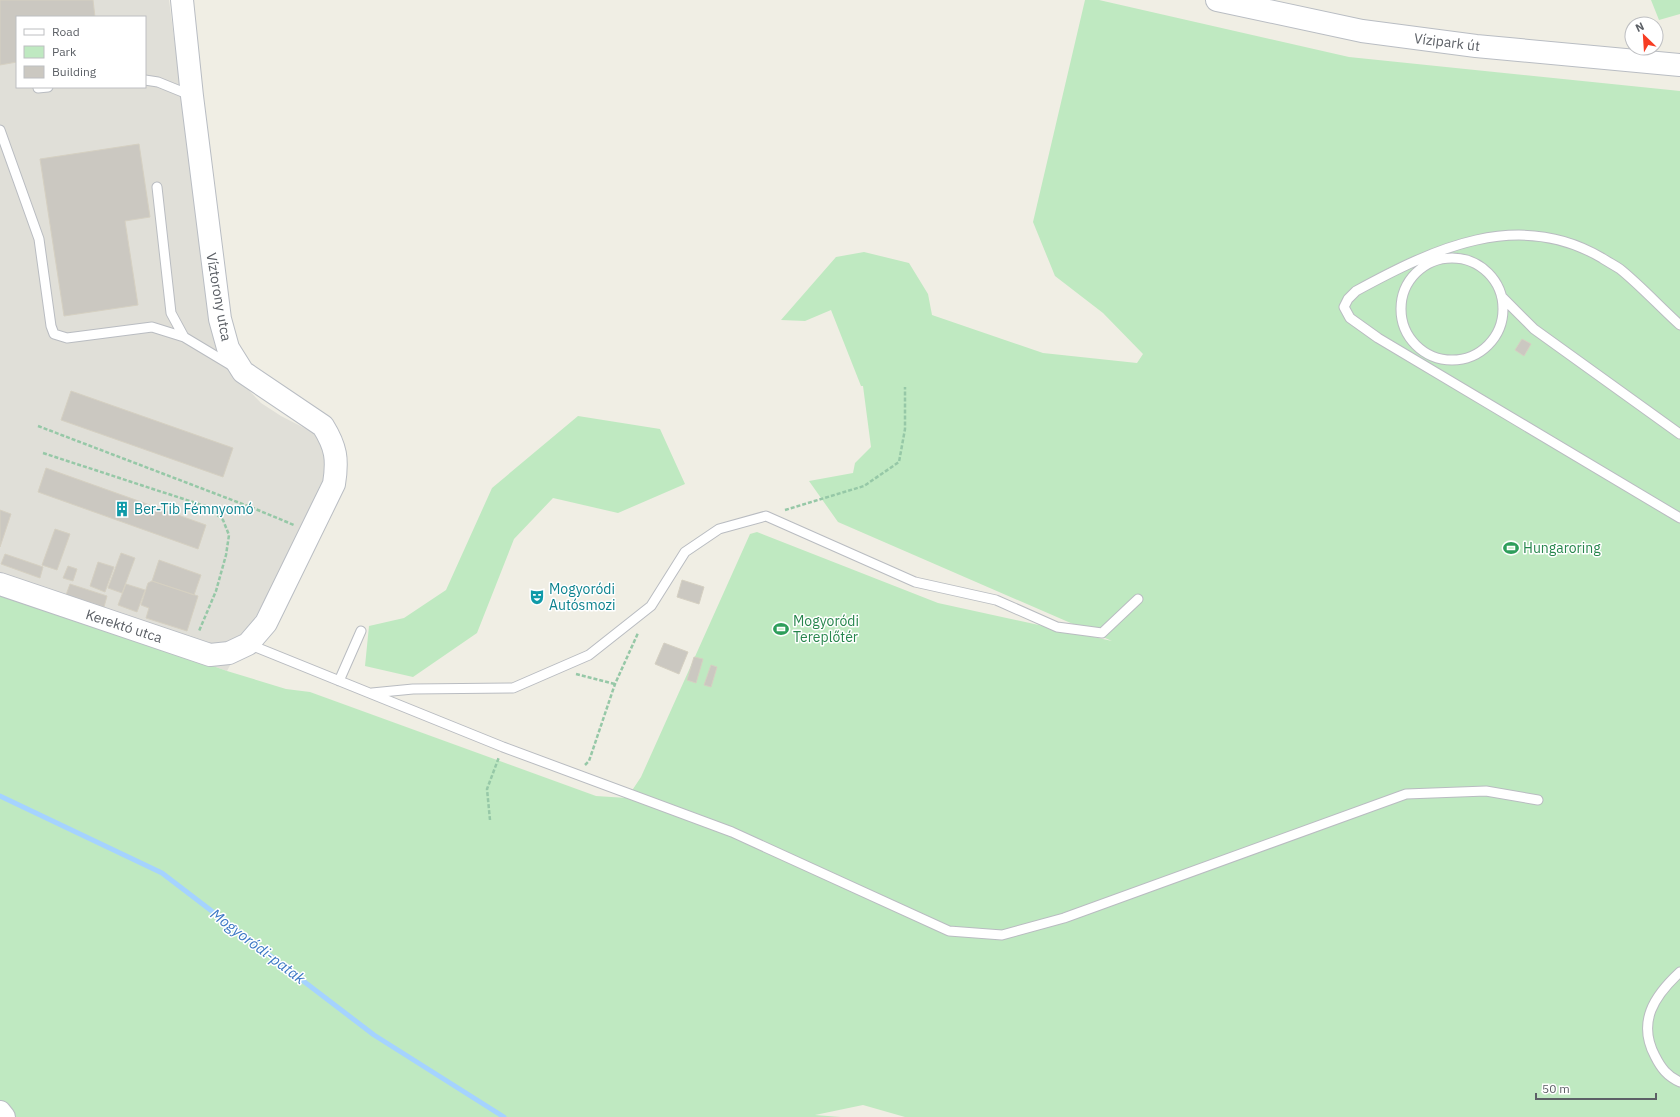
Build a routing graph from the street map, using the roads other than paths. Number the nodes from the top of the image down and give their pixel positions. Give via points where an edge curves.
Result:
1 (182, 0) edge
2 (1230, 1) edge
3 (1680, 65) edge
4 (146, 80) edge
5 (192, 96) junction
6 (0, 130) edge
7 (157, 187) dead end
8 (1502, 297) junction
9 (1680, 325) edge
10 (184, 337) junction
11 (243, 372) junction
12 (1680, 434) edge
13 (1680, 518) edge
14 (0, 584) edge
15 (1138, 598) dead end
16 (361, 631) dead end
17 (248, 644) junction
18 (339, 681) junction
19 (369, 693) junction
20 (1538, 800) dead end
21 (1680, 972) edge
22 (1680, 1082) edge
23 (0, 1112) edge
24 (4, 1117) edge

1 - 5 street, Víztorony utca
2 - 3 street, Vízipark út via 1362,31 1476,46
4 - 5 lane via 158,82
5 - 11 street, Víztorony utca via 220,319 228,348
6 - 10 lane via 39,239 50,326 54,334 67,338 152,327
7 - 10 lane via 171,313
8 - 8 lane via 1496,282 1485,269 1470,261 1454,257 1437,260 1422,267 1410,279 1403,294 1401,311 1404,328 1413,342 1426,353 1442,359 1459,360 1475,355 1489,344 1499,330 1503,314
8 - 12 lane via 1534,329
9 - 13 lane via 1620,269 1566,240 1539,235 1510,234 1485,238 1427,256 1356,291 1344,307 1350,318 1378,338
10 - 11 lane
11 - 17 street, Víztorony utca via 322,426 331,438 336,461 334,484 311,532 266,623
14 - 17 street, Kerektó utca via 210,655 229,653
15 - 19 lane via 1102,633 1057,627 996,600 915,582 766,516 719,530 685,552 651,606 588,655 513,688 418,688
16 - 18 lane
17 - 18 lane
18 - 19 lane
19 - 20 lane via 503,747 732,832 949,931 1002,935 1064,918 1406,794 1486,791
21 - 22 lane via 1658,997 1650,1012 1646,1032 1662,1070
23 - 24 street

